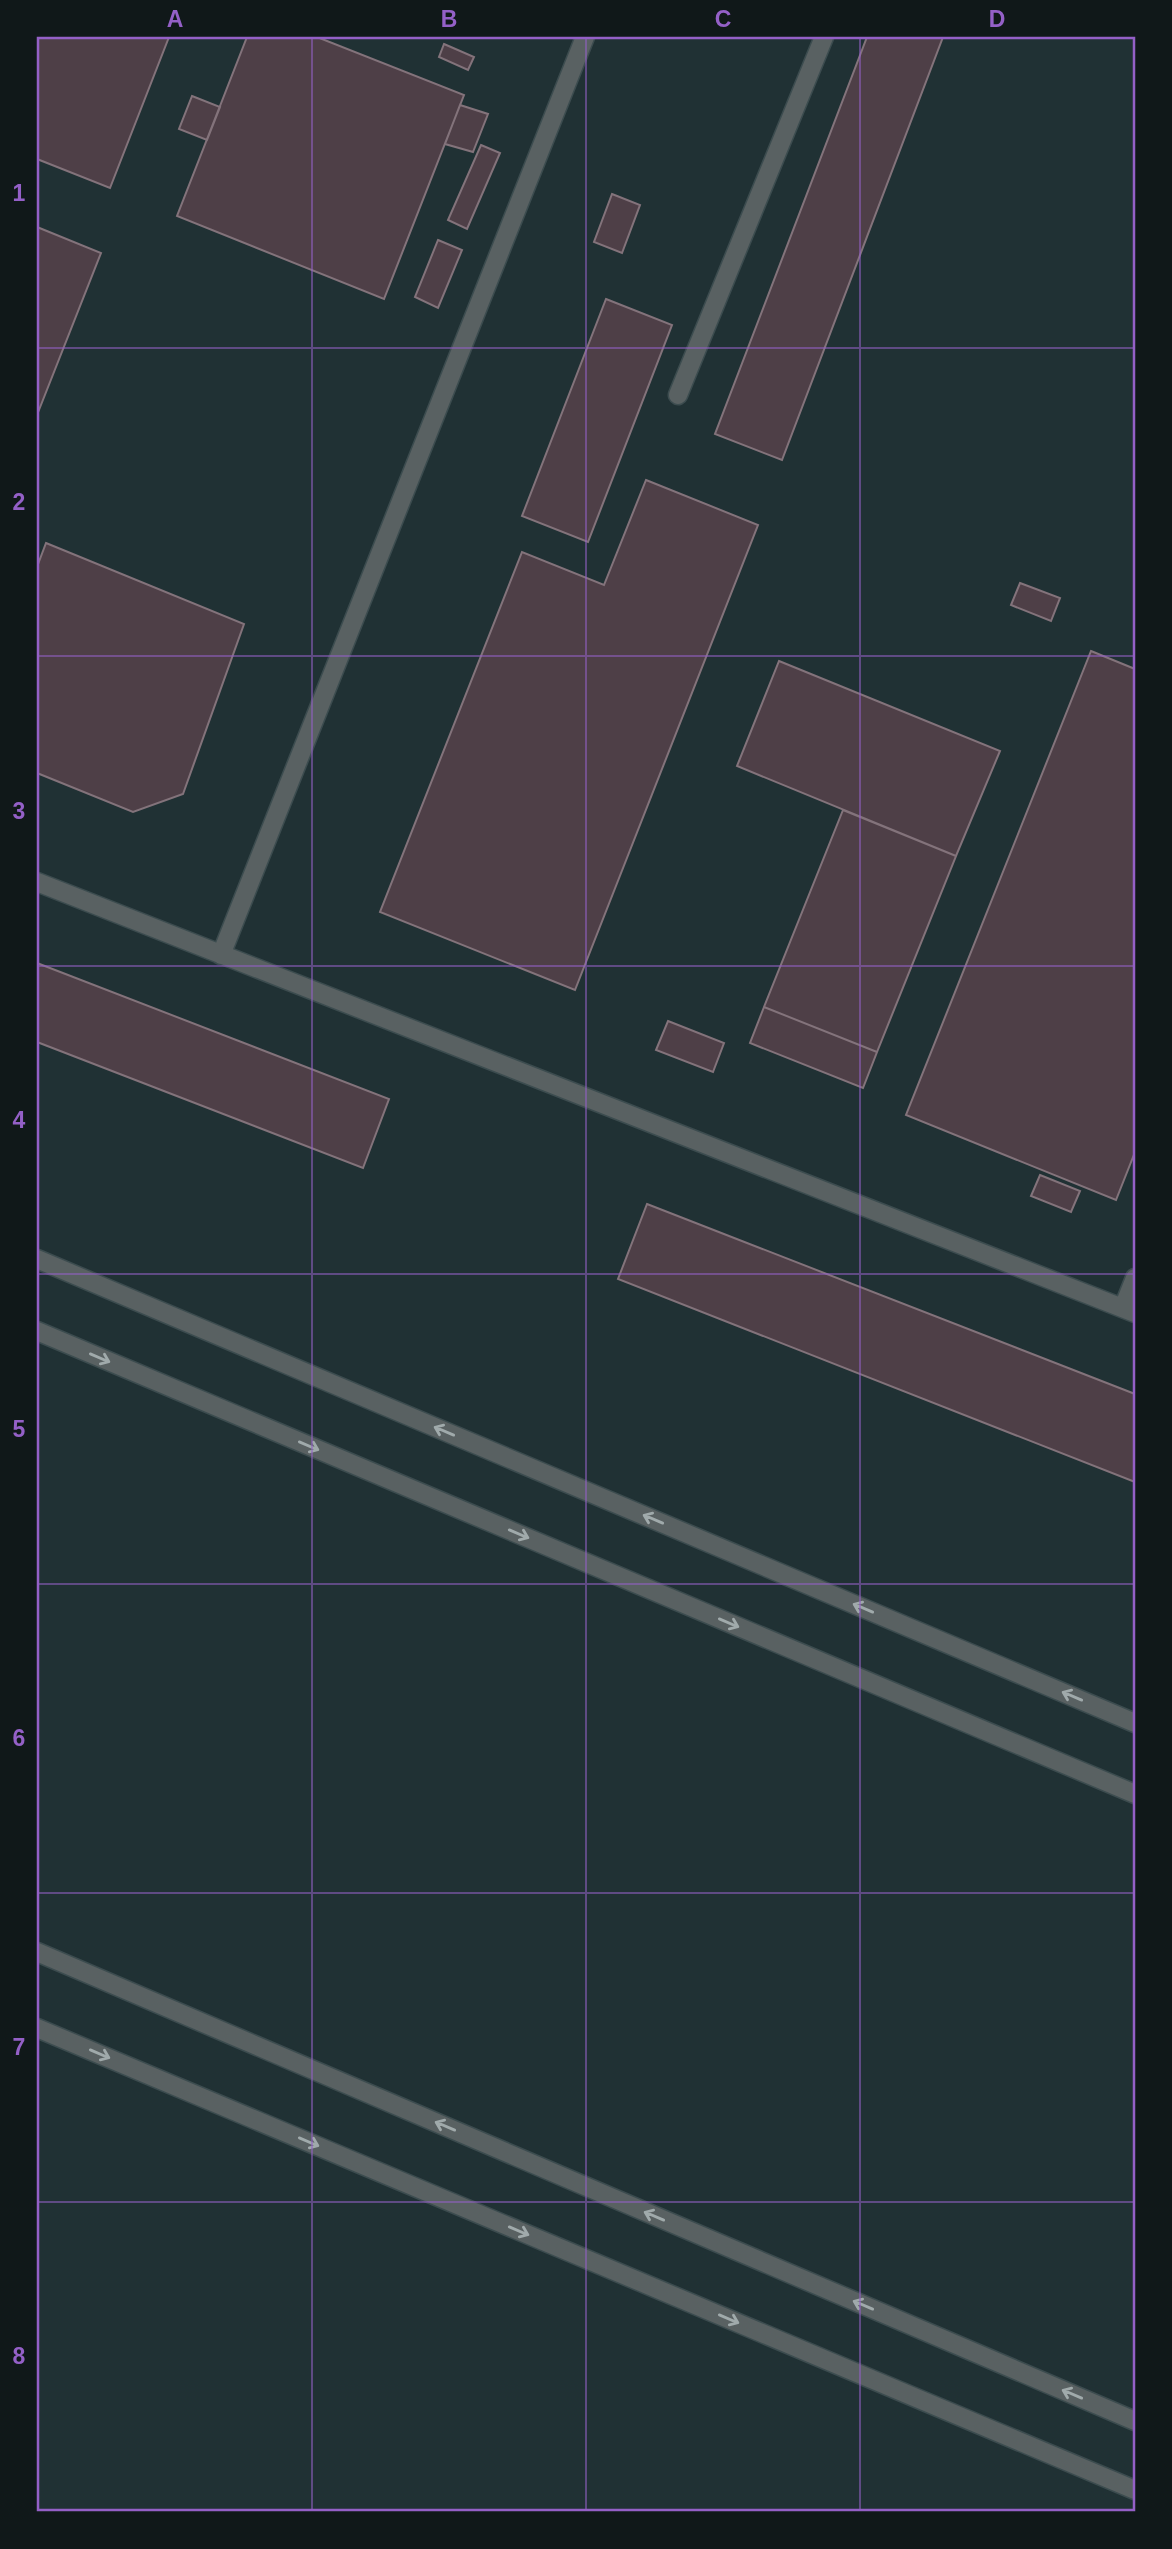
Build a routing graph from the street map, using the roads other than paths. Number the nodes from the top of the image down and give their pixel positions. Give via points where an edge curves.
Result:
1 (585, 37) edge
2 (824, 37) edge
3 (678, 395) dead end
4 (37, 883) edge
5 (221, 955) junction
6 (37, 1259) edge
7 (1135, 1279) edge
8 (1129, 1310) edge
9 (37, 1331) edge
10 (1135, 1723) edge
11 (1135, 1794) edge
12 (37, 1952) edge
13 (37, 2028) edge
14 (1135, 2421) edge
15 (1135, 2490) edge

1 - 5 street
2 - 3 street
4 - 5 street
5 - 8 street
10 -> 6 street
7 - 8 street
9 -> 11 street
14 -> 12 street
13 -> 15 street

